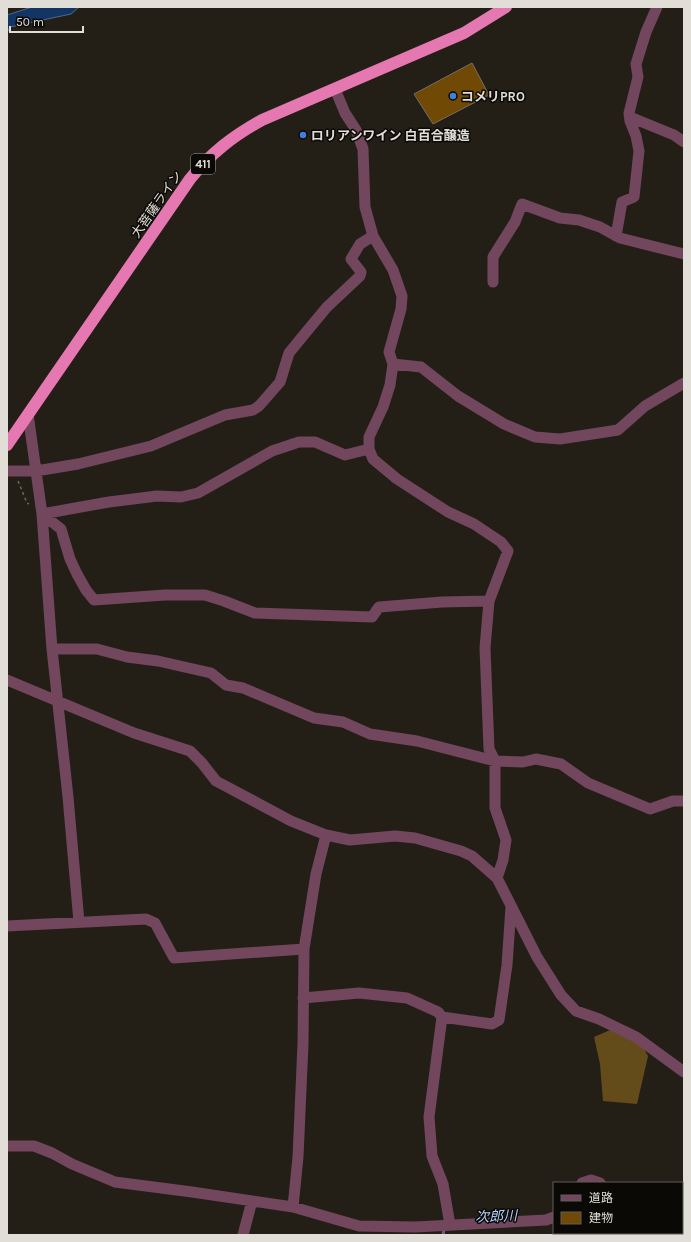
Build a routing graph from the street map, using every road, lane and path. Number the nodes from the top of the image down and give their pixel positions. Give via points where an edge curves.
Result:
1 (506, 7) edge
2 (657, 7) edge
3 (335, 89) junction
4 (630, 117) junction
5 (684, 142) edge
6 (373, 236) junction
7 (616, 236) junction
8 (684, 254) edge
9 (493, 282) dead end
10 (393, 364) junction
11 (684, 384) edge
12 (28, 414) junction
13 (7, 445) edge
14 (369, 449) junction
15 (10, 471) edge
16 (36, 471) junction
17 (42, 514) junction
18 (489, 601) junction
19 (52, 649) junction
20 (7, 680) edge
21 (58, 702) junction
22 (495, 761) junction
23 (684, 801) edge
24 (326, 835) junction
25 (497, 878) junction
26 (511, 905) junction
27 (79, 922) junction
28 (7, 926) edge
29 (304, 949) junction
30 (304, 998) junction
31 (442, 1017) junction
32 (683, 1068) edge
33 (7, 1146) edge
34 (585, 1182) edge
35 (597, 1182) edge
36 (252, 1201) junction
37 (293, 1207) junction
38 (553, 1217) edge
39 (450, 1225) junction
40 (243, 1235) edge

1 - 3 highway, 大菩薩ライン / 411 via 464,33
2 - 4 street via 636,64 638,78
3 - 6 street via 363,149 365,207
3 - 12 highway, 大菩薩ライン / 411 via 249,127 205,161
4 - 5 street via 674,135
4 - 7 street via 639,151 636,185 634,196 622,202
6 - 10 street via 392,270 402,296 401,310 389,352
6 - 16 street via 360,244 351,259 361,272 360,276 327,307 290,353 280,382 259,406 253,410 226,415 151,446 78,464
7 - 8 street
7 - 9 street via 600,226 560,218 522,204 515,222 493,257
10 - 11 street via 421,367 458,396 504,424 535,437 560,439 618,430 645,406
10 - 14 street via 388,392 369,437
12 - 13 highway, 大菩薩ライン / 411
12 - 16 street
14 - 17 street via 346,454 315,442 299,442 272,451 198,493 181,497 157,496 109,502
14 - 18 street via 373,458 397,479 501,542 508,551
15 - 16 street
15 - 17 path via 28,503
16 - 17 street
17 - 18 street via 61,529 70,560 94,600 205,595 255,613 372,617 379,607
17 - 19 street
18 - 22 street via 485,648 487,714 489,749
19 - 21 street
19 - 22 street via 97,650 211,674 226,685 243,688 314,718 343,722 370,734 417,741
20 - 21 street
21 - 24 street via 190,751 216,781 291,821
21 - 27 street
22 - 23 street via 523,762 536,759 561,764 588,784 650,809 673,801
22 - 25 street via 495,808 506,840
24 - 25 street via 350,840 395,836 415,838 472,856
24 - 29 street via 316,874
25 - 26 street
26 - 31 street via 507,965 499,1020 492,1024
26 - 32 street via 537,958 561,995 576,1011 636,1037
27 - 28 street
27 - 29 street via 146,919 155,923 174,958
29 - 30 street
30 - 31 street via 359,993 407,998 438,1012
30 - 37 street via 298,1157
31 - 39 street via 429,1117 432,1156 442,1184
33 - 36 street via 34,1146 115,1182
34 - 35 street
36 - 37 street
36 - 40 street
37 - 39 street via 359,1226
38 - 39 street via 546,1220

